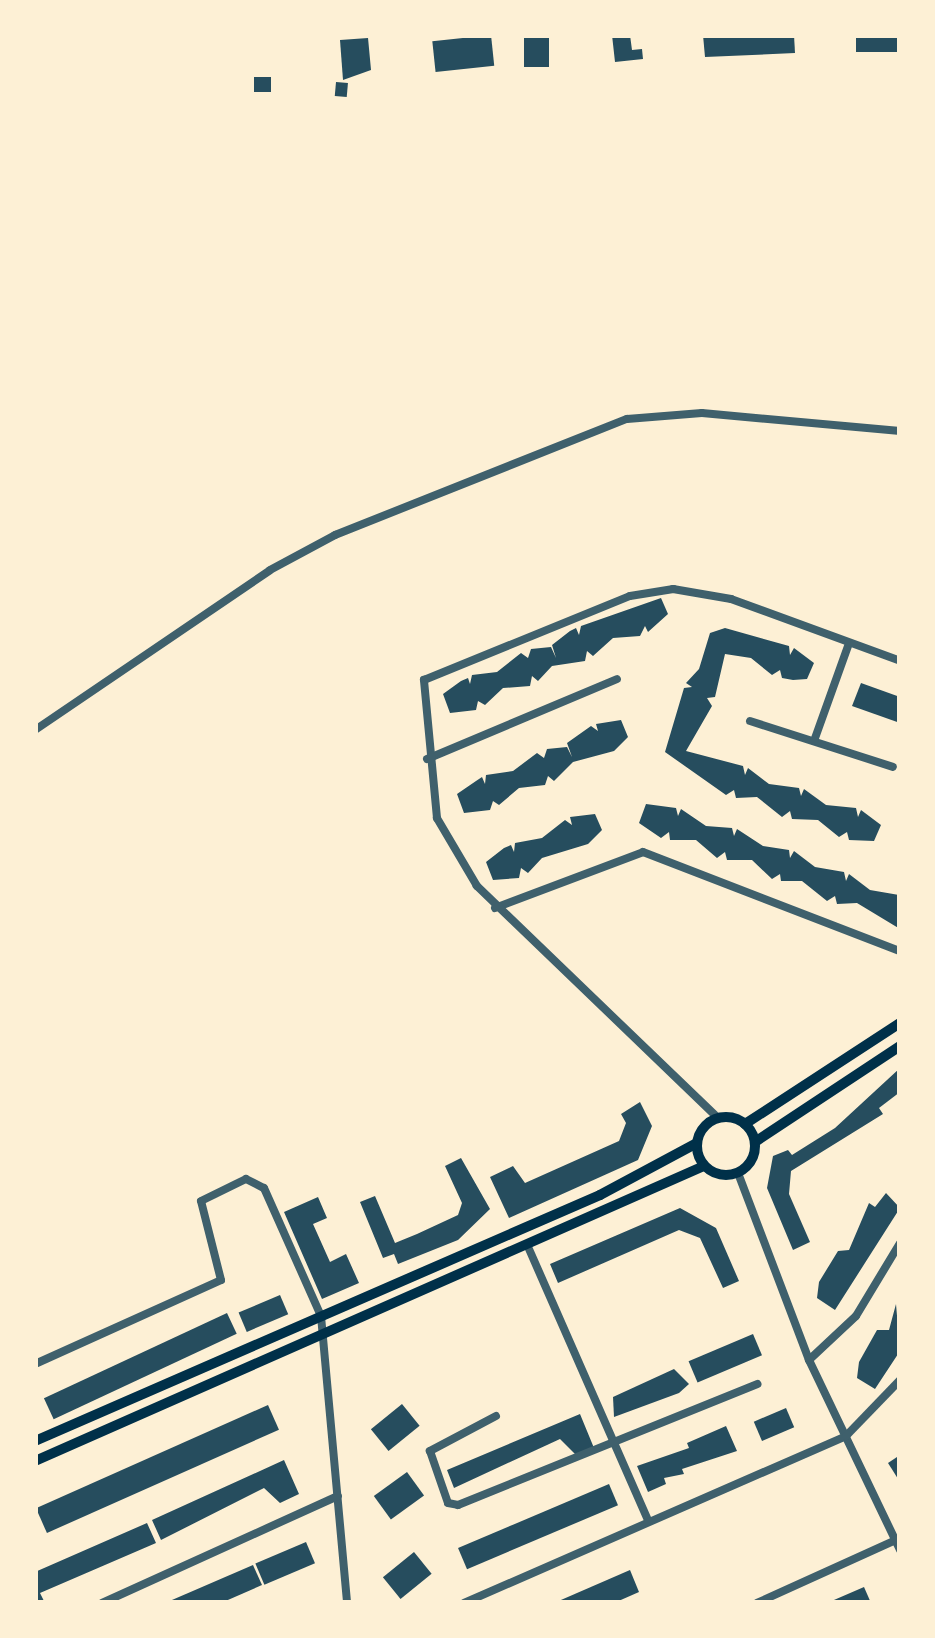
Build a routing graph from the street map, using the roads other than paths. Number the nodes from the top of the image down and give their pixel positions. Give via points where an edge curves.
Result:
1 (900, 431) edge
2 (849, 642) junction
3 (900, 661) edge
4 (616, 679) dead end
5 (750, 720) dead end
6 (35, 730) edge
7 (814, 742) junction
8 (426, 759) junction
9 (894, 767) dead end
10 (496, 908) junction
11 (900, 951) edge
12 (900, 1023) edge
13 (900, 1046) edge
14 (718, 1118) junction
15 (745, 1124) junction
16 (755, 1142) junction
17 (697, 1143) junction
18 (704, 1166) junction
19 (738, 1174) junction
20 (900, 1242) edge
21 (529, 1248) junction
22 (321, 1316) junction
23 (323, 1336) junction
24 (809, 1360) junction
25 (35, 1364) edge
26 (900, 1380) edge
27 (758, 1384) dead end
28 (496, 1416) dead end
29 (846, 1436) junction
30 (35, 1441) edge
31 (613, 1442) junction
32 (35, 1461) edge
33 (338, 1496) junction
34 (648, 1520) junction
35 (899, 1543) edge
36 (102, 1603) edge
37 (347, 1603) edge
38 (464, 1603) edge
39 (758, 1603) edge

1 - 6 street via 665,412 598,429 335,535 270,570
2 - 3 street
2 - 7 street
2 - 8 street via 731,599 673,589 630,596 424,680
4 - 8 street
5 - 7 street
7 - 9 street
8 - 10 street via 437,818
10 - 11 street via 644,852
10 - 14 street
12 - 15 main road
13 - 16 main road
14 - 15 main road
14 - 17 main road
15 - 16 main road
16 - 19 main road via 753,1157
17 - 18 main road
17 - 22 main road via 600,1195
18 - 19 main road via 724,1176
18 - 21 main road
19 - 24 street
20 - 24 street via 856,1316
21 - 23 main road
21 - 31 street
22 - 23 street
22 - 25 street via 264,1188 246,1179 208,1195 199,1209 221,1280
22 - 30 main road
23 - 32 main road
23 - 33 street
24 - 29 street
26 - 29 street
27 - 31 street
28 - 31 street via 430,1452 448,1503 458,1505
29 - 34 street
29 - 35 street
31 - 34 street
33 - 36 street
33 - 37 street
34 - 38 street
35 - 39 street

